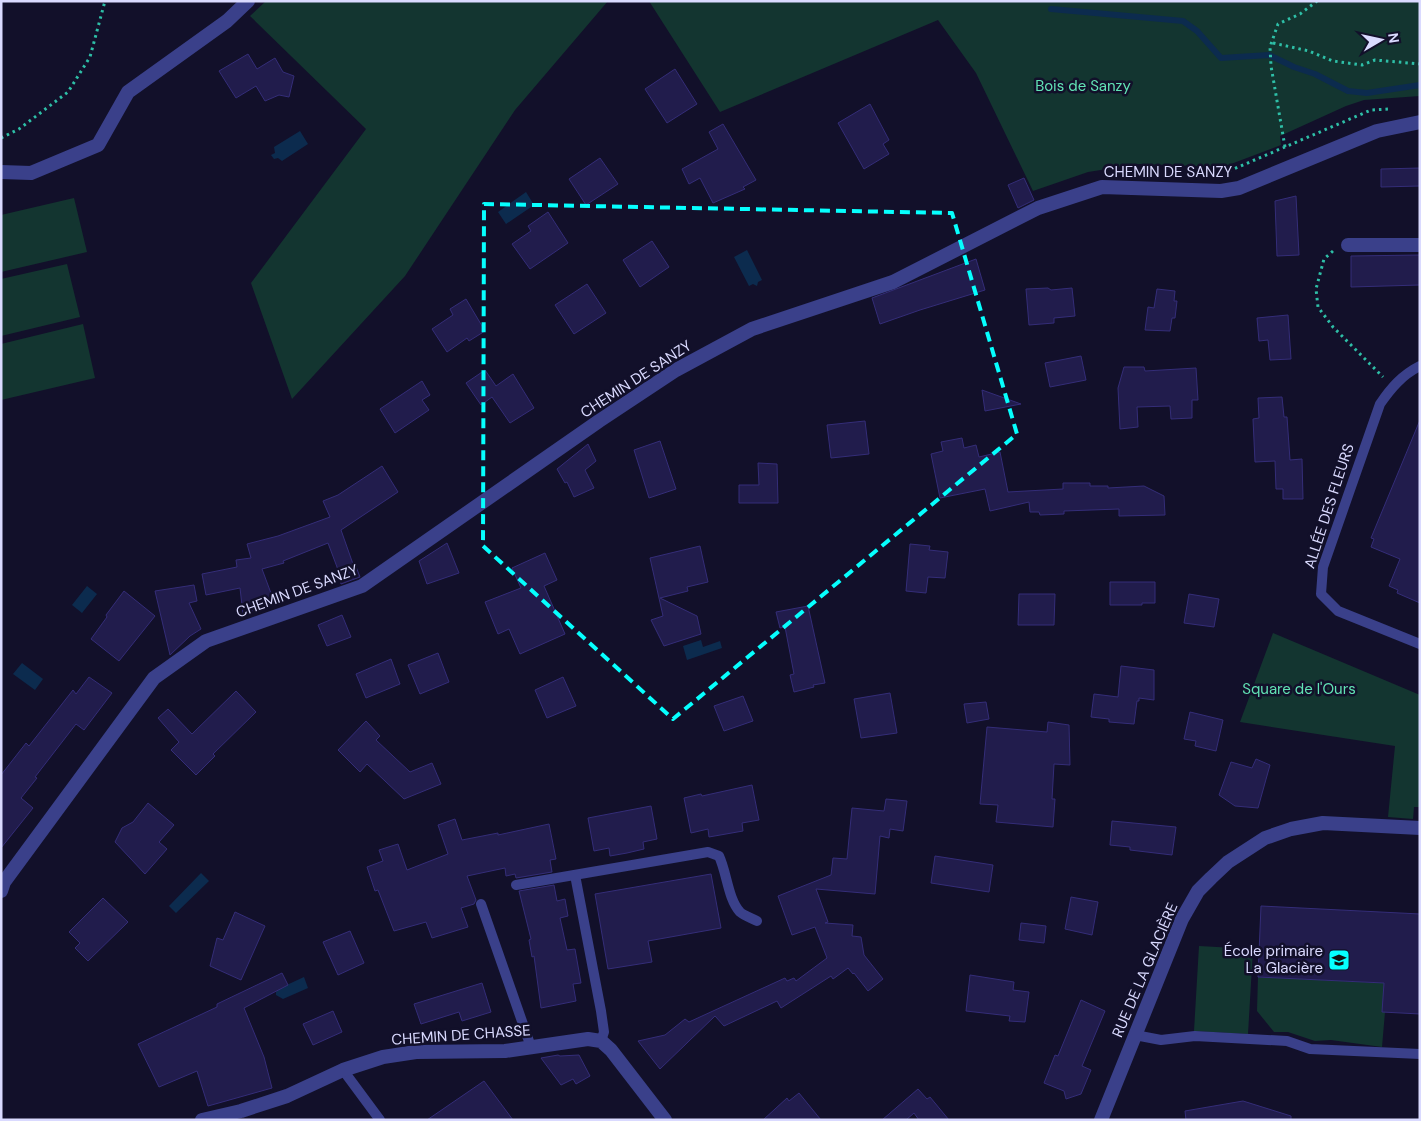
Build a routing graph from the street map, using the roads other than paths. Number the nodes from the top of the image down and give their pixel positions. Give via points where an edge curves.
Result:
1 (248, 1) edge
2 (1420, 122) edge
3 (1, 172) edge
4 (1348, 245) road end
5 (1420, 245) edge
6 (1420, 366) edge
7 (1420, 644) edge
8 (1420, 828) edge
9 (575, 875) junction
10 (516, 886) dead end
11 (1, 891) edge
12 (481, 904) dead end
13 (757, 921) dead end
14 (1135, 1035) junction
15 (601, 1042) junction
16 (531, 1046) junction
17 (1420, 1054) edge
18 (343, 1070) junction
19 (202, 1120) edge
20 (380, 1120) edge
21 (665, 1120) edge
22 (1101, 1120) edge

1 - 3 street via 227,21 128,92 98,145 31,172
2 - 11 street, CHEMIN DE SANZY via 1377,131 1238,188 1102,187 1038,208 894,282 752,329 676,370 362,586 206,641 154,678 4,882
4 - 5 street
6 - 7 lane, ALLÉE DES FLEURS via 1392,386 1380,404 1323,567 1321,594 1338,611
8 - 14 street, RUE DE LA GLACIÈRE via 1323,823 1265,838 1236,856 1198,891 1182,919
9 - 10 lane
9 - 13 lane via 708,852 719,856 733,902 741,913
9 - 15 lane via 601,1011 604,1032
12 - 16 lane
14 - 17 lane via 1161,1040 1195,1036 1287,1041 1310,1049
14 - 22 street, RUE DE LA GLACIÈRE
15 - 16 street, CHEMIN DE CHASSE via 588,1039
15 - 21 street via 611,1050
16 - 18 street, CHEMIN DE CHASSE via 505,1051 416,1052 383,1057
18 - 19 street, CHEMIN DE CHASSE via 287,1096
18 - 20 lane

